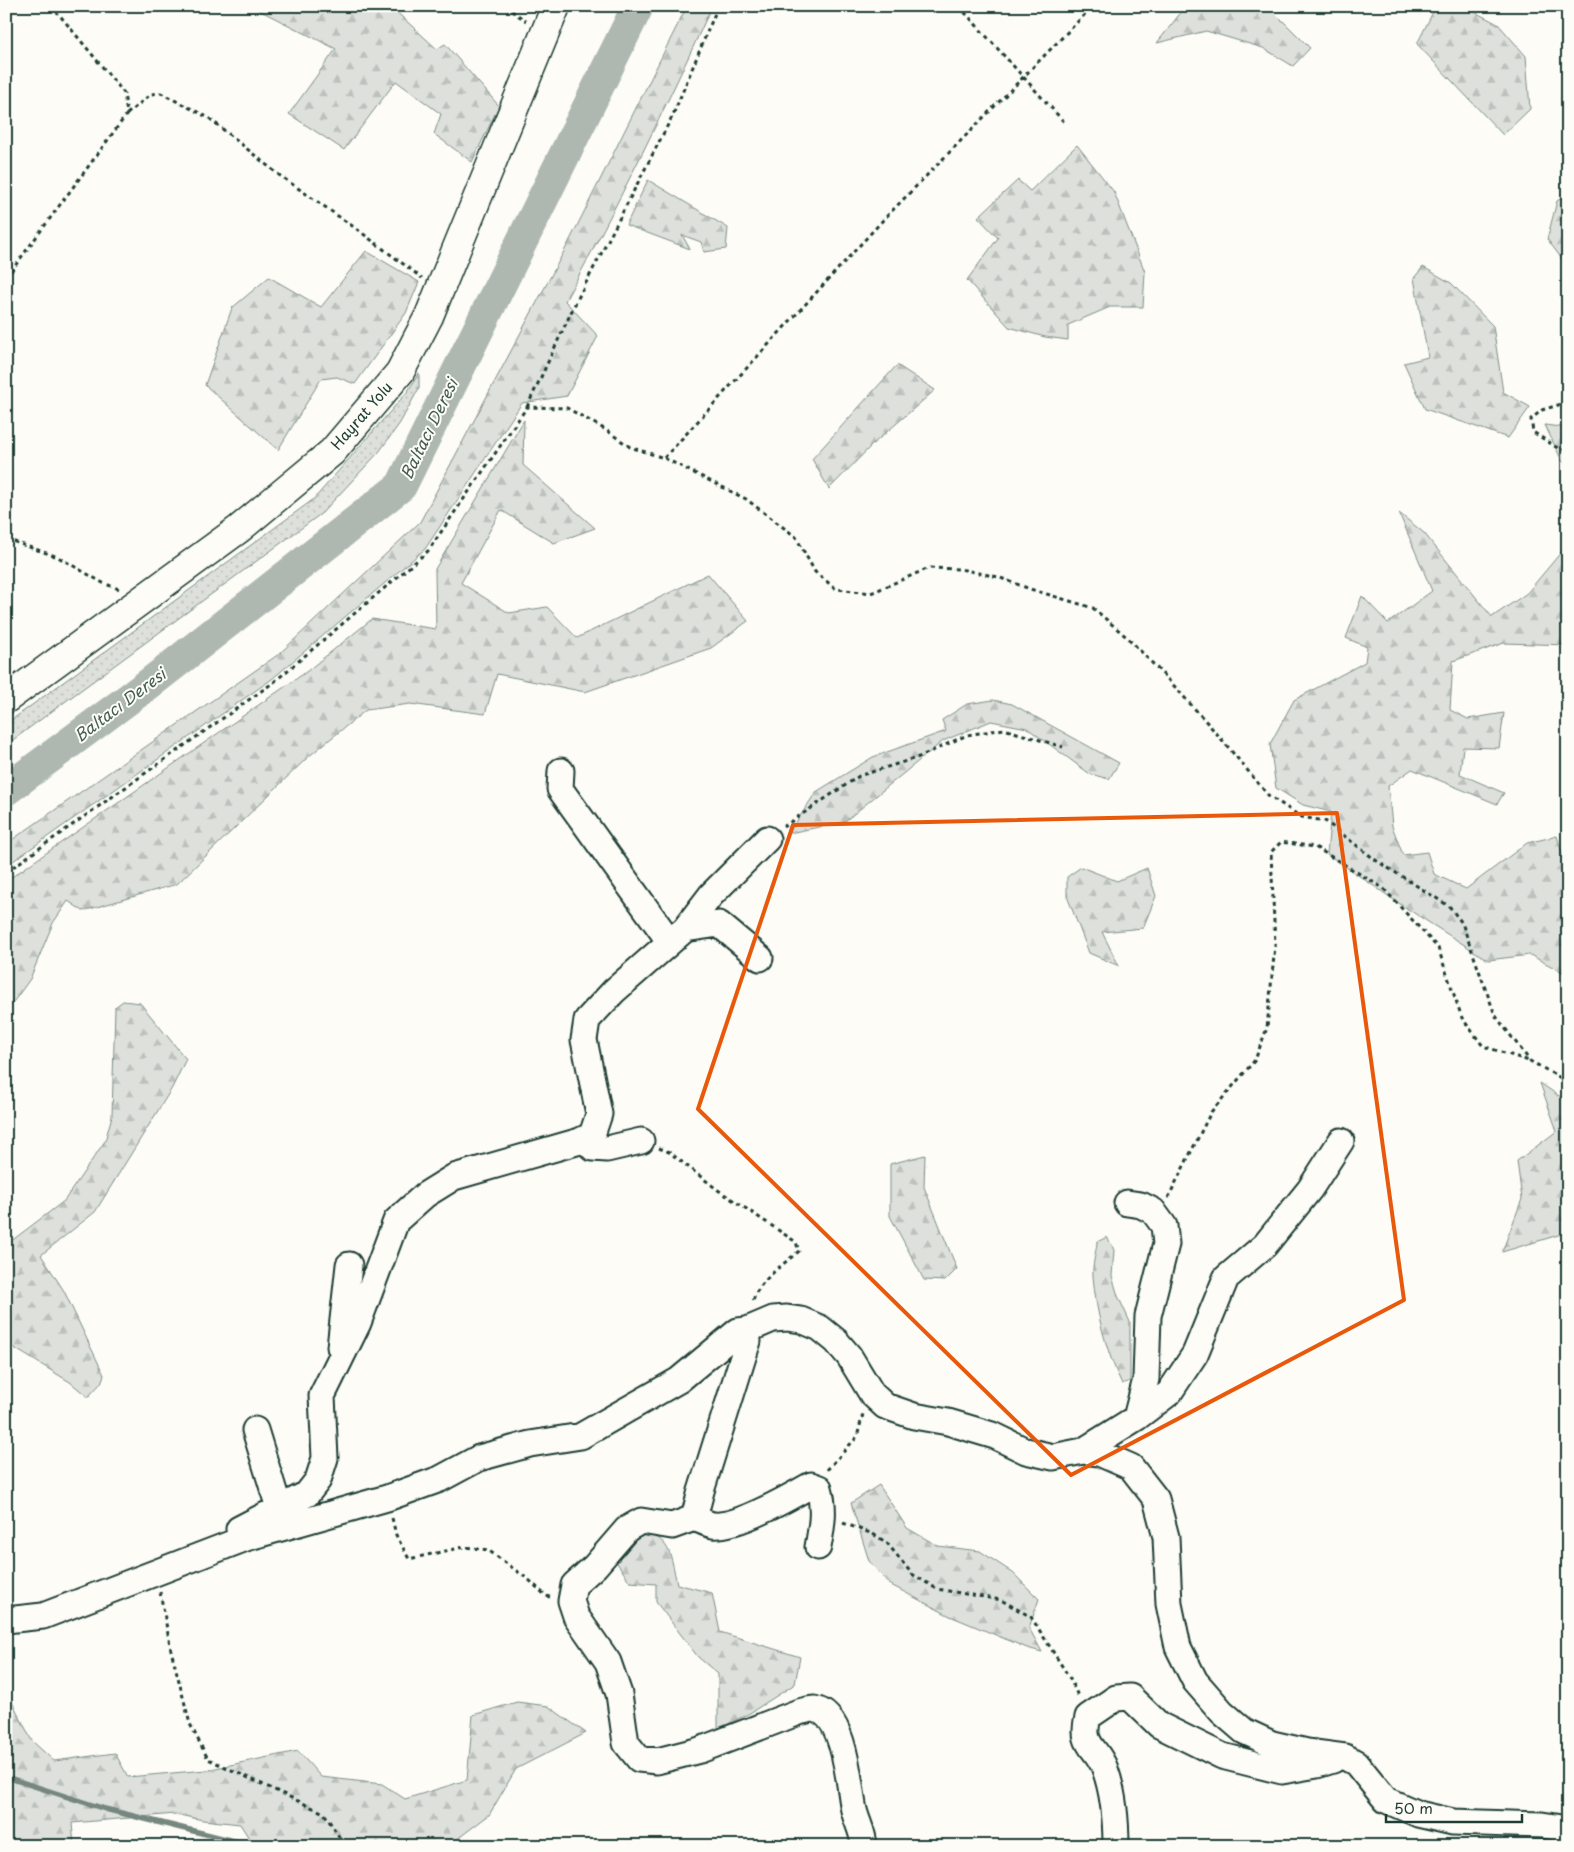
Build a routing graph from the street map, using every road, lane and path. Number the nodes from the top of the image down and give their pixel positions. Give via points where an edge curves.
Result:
1 (52, 6) edge
2 (556, 6) edge
3 (718, 6) edge
4 (959, 6) edge
5 (1093, 6) edge
6 (1559, 6) edge
7 (1568, 20) edge
8 (1024, 77) junction
9 (127, 114) junction
10 (1065, 122) dead end
11 (6, 278) edge
12 (439, 291) junction
13 (1568, 402) edge
14 (526, 407) junction
15 (1568, 450) edge
16 (664, 458) junction
17 (6, 539) edge
18 (143, 599) junction
19 (6, 699) edge
20 (1063, 747) dead end
21 (561, 770) dead end
22 (767, 839) joint
23 (6, 872) edge
24 (678, 935) junction
25 (760, 958) dead end
26 (1530, 1061) junction
27 (1568, 1082) edge
28 (586, 1139) junction
29 (641, 1141) joint
30 (1341, 1141) dead end
31 (1128, 1203) dead end
32 (1158, 1218) junction
33 (349, 1265) dead end
34 (750, 1329) junction
35 (338, 1364) junction
36 (863, 1413) dead end
37 (1136, 1418) junction
38 (255, 1430) dead end
39 (1083, 1451) junction
40 (811, 1485) junction
41 (386, 1498) junction
42 (279, 1508) junction
43 (823, 1516) junction
44 (694, 1518) junction
45 (818, 1547) dead end
46 (157, 1572) junction
47 (571, 1601) junction
48 (6, 1620) edge
49 (1088, 1717) junction
50 (1345, 1756) junction
51 (1565, 1823) edge
52 (346, 1846) edge
53 (864, 1846) edge
54 (1116, 1846) edge

1 - 9 path via 124,94
2 - 12 main road, Hayrat Yolu
3 - 14 path via 672,115
4 - 8 path
5 - 8 path
6 - 7 path
8 - 10 path
8 - 16 path via 883,220
9 - 11 path
9 - 12 path via 151,94 161,93 209,118 279,175
12 - 18 main road, Hayrat Yolu via 400,372 332,452 239,529
13 - 15 path via 1542,410 1531,418 1533,432 1559,449
14 - 16 path via 567,408 630,447
14 - 23 path via 428,551 274,682
16 - 26 path via 746,500 796,537 815,572 836,590 870,593 929,568 960,570 998,577 1093,608 1130,640 1177,689 1268,794 1301,816 1325,821 1377,861 1449,906 1462,923 1495,1014
17 - 18 path via 58,557 103,583
18 - 19 main road, Hayrat Yolu
20 - 22 path via 1004,729 967,735 919,757 859,776
21 - 24 street via 560,789
22 - 24 street via 711,895
24 - 25 street via 719,924
24 - 28 street via 614,991 587,1020 584,1040 599,1114 592,1135
26 - 27 path
26 - 32 path via 1483,1046 1462,1018 1438,948 1383,888 1315,847 1281,842 1271,852 1275,945 1267,1028 1255,1060 1211,1112
28 - 29 street via 593,1148 607,1149
28 - 35 street via 454,1177 424,1195 396,1221 358,1323
29 - 34 path via 669,1152 718,1190 796,1242 799,1250 764,1282 753,1298
30 - 37 street via 1310,1190 1265,1245 1226,1278 1195,1354 1169,1393
31 - 32 street via 1147,1208
32 - 37 street via 1164,1226 1166,1244 1148,1316 1146,1380
33 - 35 street
34 - 39 street via 773,1319 801,1320 820,1328 836,1341 872,1394 885,1406 995,1436 1026,1451 1053,1457
34 - 41 street via 730,1337 678,1380 581,1436 530,1444 479,1458 440,1479
34 - 44 street
35 - 42 street via 322,1396 325,1458 318,1480 307,1494
36 - 40 path via 857,1437
37 - 39 street
38 - 42 street
39 - 50 street via 1099,1453 1131,1467 1156,1500 1166,1537 1169,1604 1178,1647 1195,1681 1222,1712 1244,1730 1272,1744
40 - 43 street via 819,1488
40 - 44 street via 771,1507 728,1524 714,1525
41 - 46 street via 246,1538
41 - 47 path via 396,1535 409,1559 464,1547 488,1550 546,1596
42 - 46 street
43 - 45 street
43 - 49 path via 873,1534 887,1543 912,1574 937,1589 1001,1600 1031,1617 1069,1677
44 - 47 street via 672,1526 641,1521 627,1529 574,1585
46 - 48 street via 43,1616
46 - 52 path via 171,1650 190,1724 208,1759 324,1813
47 - 53 street via 576,1616 608,1662 618,1694 626,1742 638,1759 657,1761 700,1750 814,1709 826,1715 841,1739 853,1808
49 - 50 street via 1116,1698 1130,1697 1160,1725 1222,1756 1282,1770 1317,1765
49 - 54 street via 1085,1729 1088,1744 1105,1768 1116,1818
50 - 51 street via 1356,1763 1386,1800 1418,1814 1453,1822

